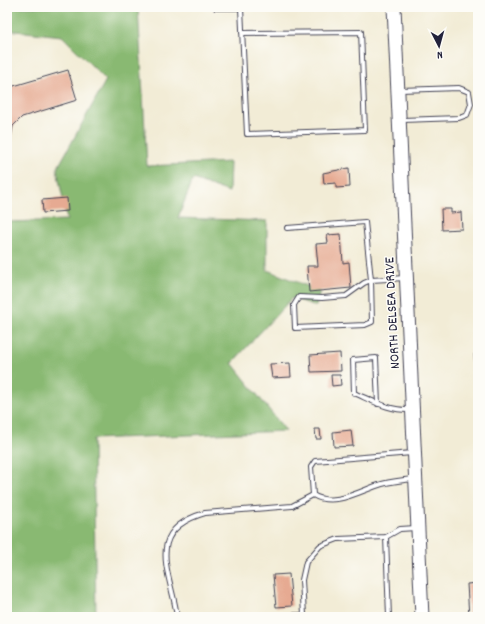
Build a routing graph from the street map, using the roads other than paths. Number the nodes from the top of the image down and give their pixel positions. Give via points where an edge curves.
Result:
1 (216, 7) edge
2 (257, 7) edge
3 (394, 7) edge
4 (241, 8) edge
5 (242, 33) junction
6 (398, 90) junction
7 (399, 120) junction
8 (287, 228) dead end
9 (408, 278) junction
10 (371, 280) junction
11 (378, 404) junction
12 (413, 410) junction
13 (415, 452) junction
14 (416, 479) junction
15 (313, 495) junction
16 (418, 528) junction
17 (386, 537) junction
18 (305, 616) edge
19 (176, 617) edge
20 (246, 617) edge
21 (388, 617) edge
22 (422, 617) edge

1 - 4 lane
2 - 4 lane
3 - 6 main road, NORTH DELSEA DRIVE
4 - 5 lane
5 - 5 lane via 247,134 365,130 361,32
6 - 7 main road, NORTH DELSEA DRIVE
6 - 7 lane via 459,88 469,92 471,104 467,115 459,118
7 - 9 main road, NORTH DELSEA DRIVE
8 - 10 lane via 365,222
9 - 10 lane
9 - 12 main road, NORTH DELSEA DRIVE
10 - 10 lane via 346,296 299,297 294,305 295,328 365,325 372,322
11 - 11 lane via 354,394 353,360 376,358
11 - 12 lane via 398,411
12 - 13 main road, NORTH DELSEA DRIVE
13 - 14 main road, NORTH DELSEA DRIVE
13 - 15 lane via 315,461 311,467
14 - 15 lane via 381,484 330,501
14 - 16 main road, NORTH DELSEA DRIVE
15 - 19 lane via 292,506 204,513 180,524 172,532 165,558
16 - 17 lane via 400,529
16 - 22 main road, NORTH DELSEA DRIVE
17 - 18 lane via 338,539 320,546 306,562 302,580
17 - 21 lane
18 - 20 lane

